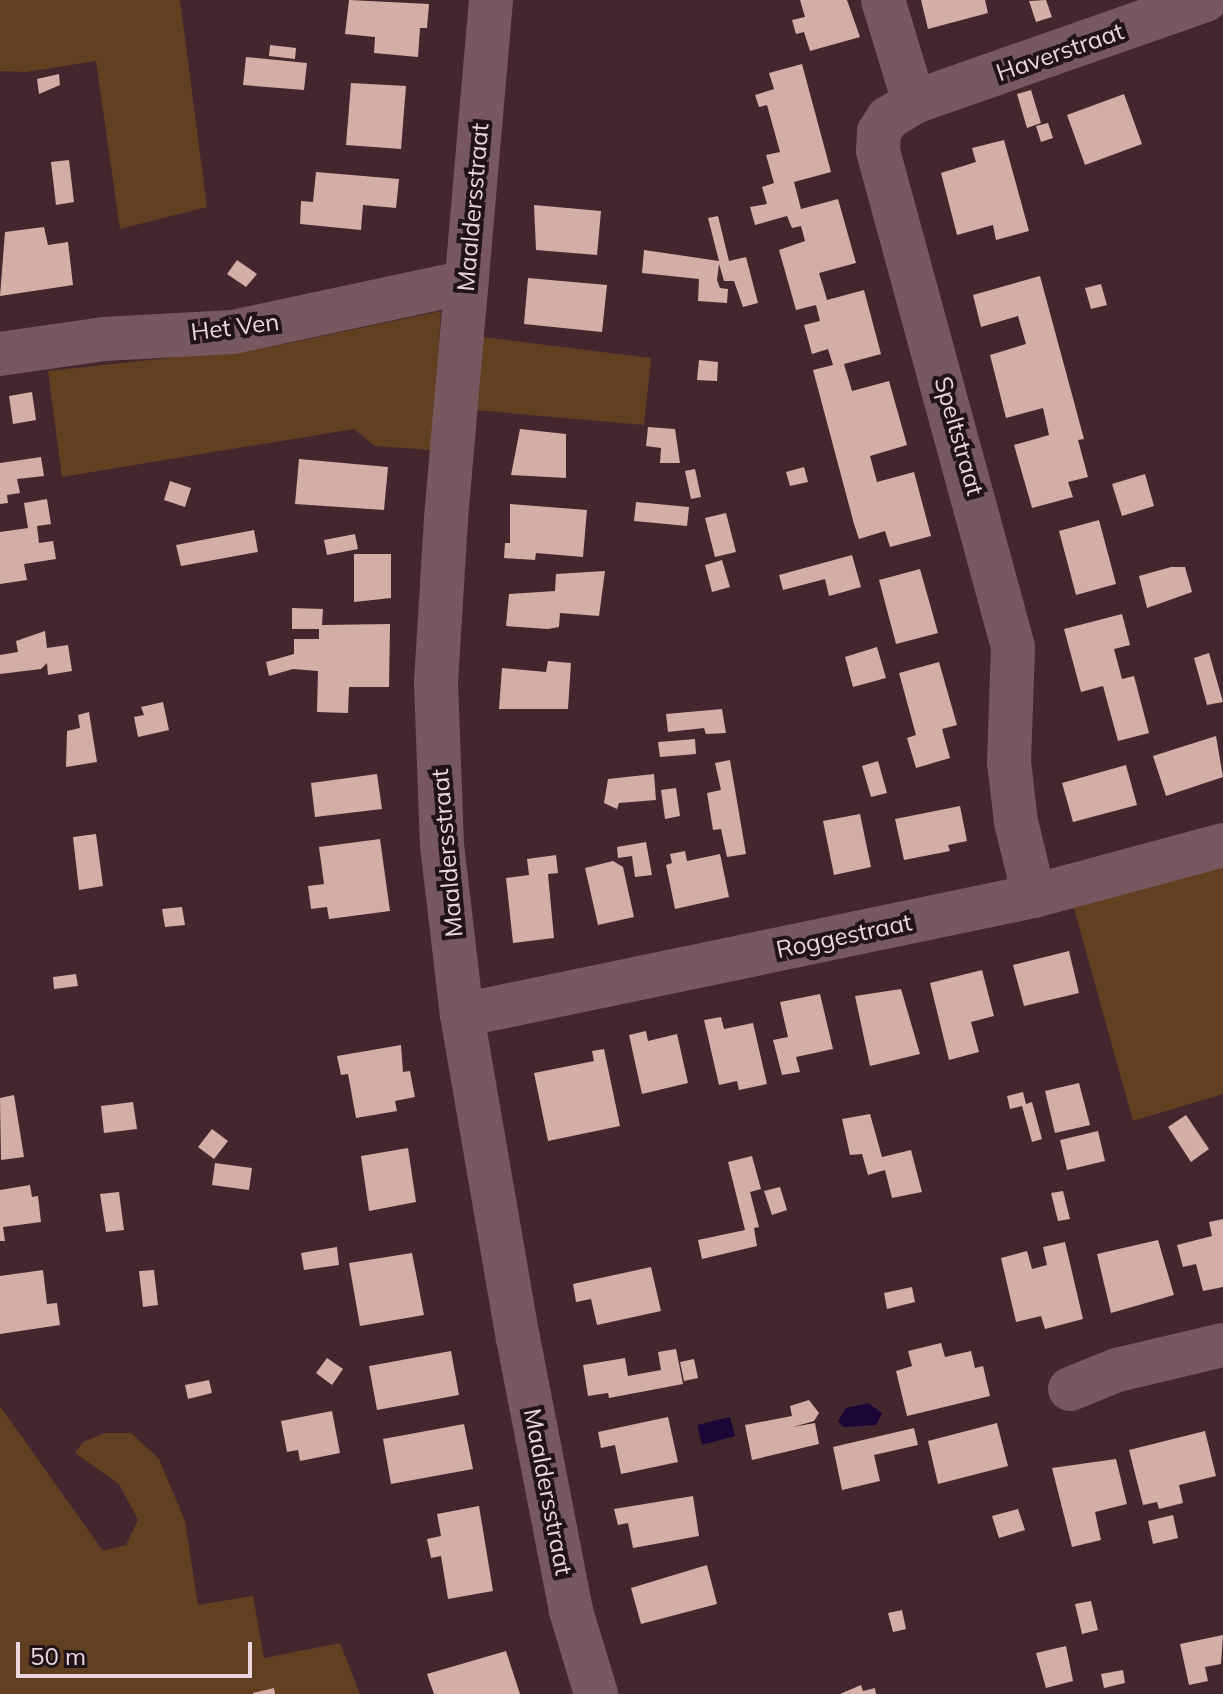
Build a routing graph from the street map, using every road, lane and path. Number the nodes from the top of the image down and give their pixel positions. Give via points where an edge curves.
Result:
1 (491, 0) edge
2 (883, 0) edge
3 (1206, 0) edge
4 (914, 102) junction
5 (467, 282) junction
6 (0, 354) edge
7 (1223, 845) edge
8 (1034, 896) junction
9 (462, 1015) junction
10 (1223, 1345) edge
11 (1070, 1389) dead end
12 (596, 1694) edge

1 - 5 street, Maaldersstraat
2 - 4 street
3 - 4 street, Haverstraat
4 - 8 street, Speltstraat via 888,118 879,132 878,151 1013,647 1009,762 1016,822
5 - 6 street, Het Ven via 233,332 104,339
5 - 9 street, Maaldersstraat via 436,682 442,845
7 - 8 street, Roggestraat
8 - 9 street, Roggestraat
9 - 12 street, Maaldersstraat via 571,1611
10 - 11 street via 1117,1370

